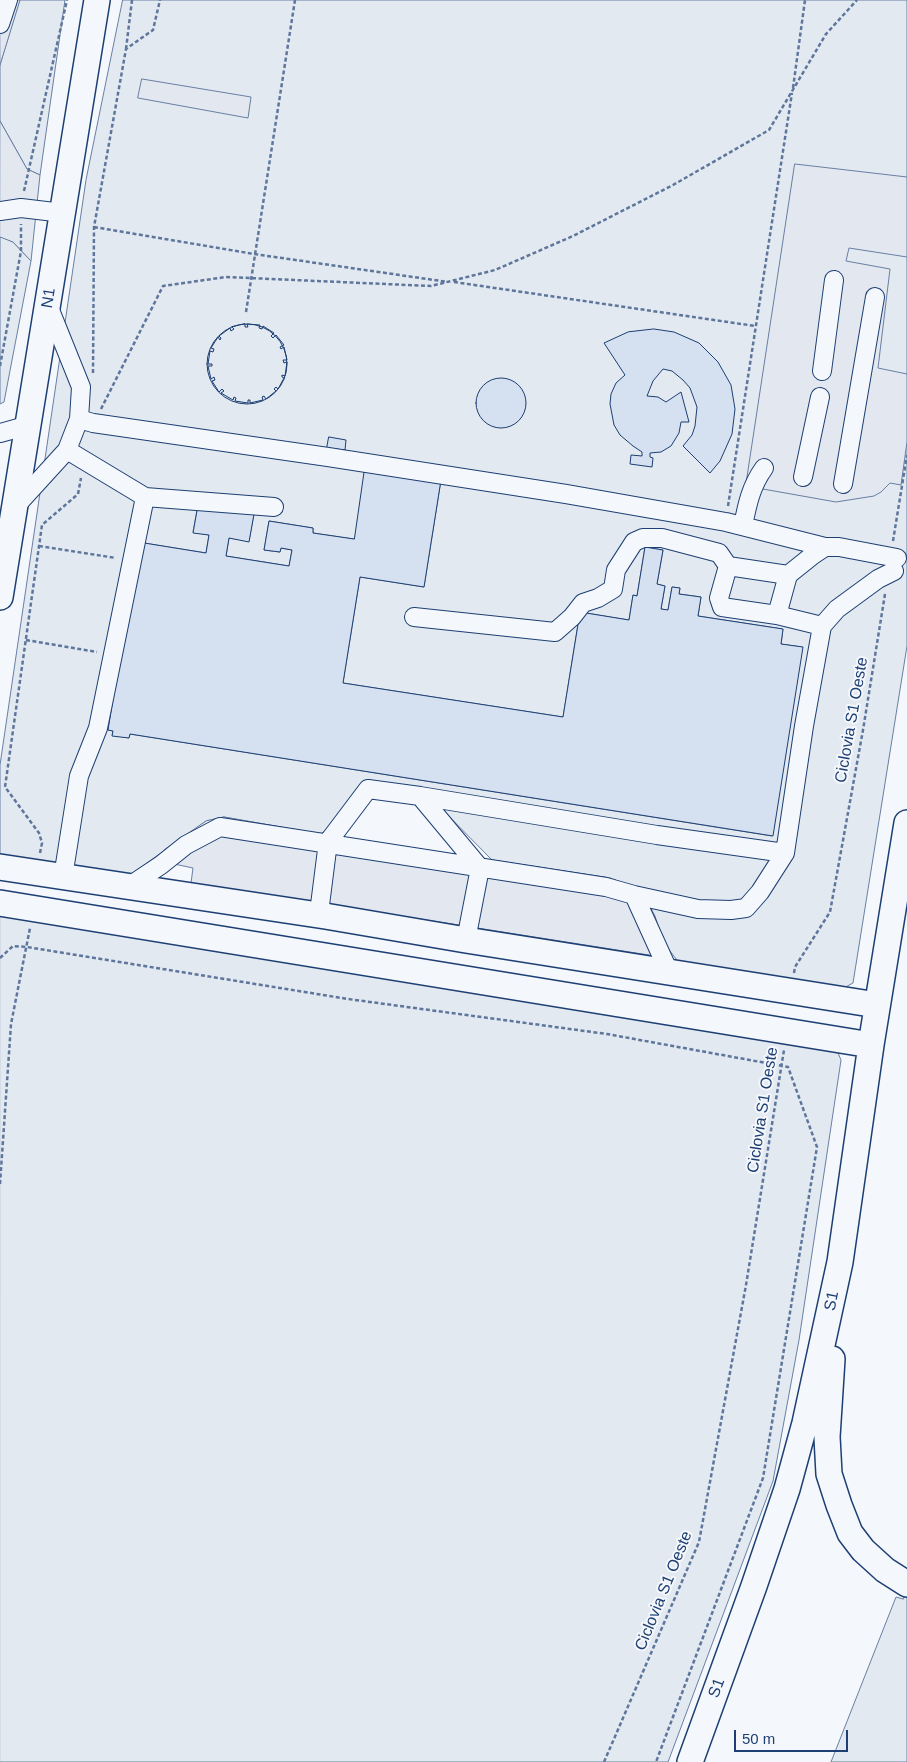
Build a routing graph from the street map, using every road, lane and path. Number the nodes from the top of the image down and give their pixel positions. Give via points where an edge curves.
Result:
1 (8, 0) edge
2 (67, 0) edge
3 (98, 0) edge
4 (132, 0) edge
5 (295, 0) edge
6 (805, 0) edge
7 (857, 0) edge
8 (0, 24) edge
9 (126, 49) dead end
10 (793, 90) junction
11 (21, 208) junction
12 (0, 211) edge
13 (63, 213) junction
14 (94, 226) dead end
15 (254, 254) junction
16 (251, 278) junction
17 (834, 280) dead end
18 (451, 282) junction
19 (875, 296) dead end
20 (48, 304) junction
21 (246, 312) dead end
22 (755, 326) junction
23 (0, 366) edge
24 (822, 371) dead end
25 (820, 397) dead end
26 (86, 421) junction
27 (29, 425) junction
28 (0, 433) edge
29 (66, 450) junction
30 (907, 455) edge
31 (764, 468) dead end
32 (803, 477) dead end
33 (843, 484) dead end
34 (145, 497) junction
35 (15, 507) junction
36 (274, 507) dead end
37 (734, 524) junction
38 (39, 546) dead end
39 (825, 547) junction
40 (132, 561) junction
41 (892, 565) junction
42 (728, 566) junction
43 (788, 575) junction
44 (0, 597) edge
45 (777, 616) junction
46 (414, 617) dead end
47 (822, 626) junction
48 (25, 640) dead end
49 (113, 654) junction
50 (420, 796) junction
51 (907, 823) edge
52 (328, 842) junction
53 (785, 853) junction
54 (0, 868) edge
55 (480, 868) junction
56 (63, 877) junction
57 (128, 887) junction
58 (634, 895) junction
59 (0, 903) edge
60 (58, 912) junction
61 (325, 916) junction
62 (30, 928) dead end
63 (466, 940) junction
64 (27, 947) junction
65 (0, 958) edge
66 (669, 972) junction
67 (761, 987) junction
68 (791, 991) junction
69 (877, 1005) junction
70 (755, 1026) junction
71 (786, 1031) junction
72 (871, 1045) junction
73 (782, 1066) junction
74 (0, 1184) edge
75 (840, 1262) junction
76 (907, 1584) edge
77 (604, 1762) edge
78 (656, 1762) edge
79 (690, 1762) edge

1 - 8 lane
2 - 11 path
3 - 13 highway, N1
4 - 9 path
5 - 15 path
6 - 10 path
7 - 10 path via 826,34
10 - 18 path via 769,130 681,180 573,236 494,270
10 - 22 path
11 - 12 lane
11 - 13 lane
11 - 23 path via 21,251
13 - 20 highway, N1
14 - 15 path
15 - 16 path
15 - 18 path
16 - 18 path via 431,286
16 - 21 path
16 - 26 path via 226,277 163,286
17 - 24 lane
18 - 22 path
19 - 33 lane
20 - 26 lane via 81,387
20 - 27 highway, N1
22 - 37 path
25 - 32 lane
26 - 29 lane
26 - 37 lane via 366,462
27 - 28 lane
27 - 35 highway, N1
29 - 34 lane
29 - 35 lane
30 - 41 path, Ciclovia S1 Oeste
31 - 37 lane
34 - 36 lane
34 - 40 lane
35 - 44 highway, N1
37 - 39 lane
38 - 40 path
39 - 41 lane via 840,547
39 - 43 lane
40 - 49 lane
41 - 47 lane
41 - 68 path, Ciclovia S1 Oeste via 830,912 795,967
42 - 43 lane
42 - 45 lane via 719,598 722,607
42 - 46 lane via 720,553 662,538 643,538 634,542 616,570 613,589 583,603 555,632
43 - 45 lane
45 - 47 lane
47 - 53 lane
48 - 49 path
49 - 56 lane via 98,728 79,776
50 - 52 lane via 368,790
50 - 53 lane
50 - 55 lane
51 - 69 highway, S1
52 - 55 lane
52 - 57 lane via 220,826 186,845
52 - 61 lane via 320,905
53 - 58 lane via 746,908 698,909
54 - 56 highway
55 - 58 lane via 606,887
55 - 63 lane
56 - 57 highway
56 - 60 highway
57 - 61 highway
58 - 66 lane
59 - 60 highway
60 - 70 highway
61 - 63 highway
62 - 64 path
63 - 66 highway
64 - 65 path via 13,946
64 - 73 path via 348,999 607,1034
64 - 74 path via 11,1024
66 - 67 highway
67 - 68 highway
67 - 70 highway
68 - 69 highway
69 - 72 highway, S1
70 - 71 highway
71 - 72 highway
71 - 73 path, Ciclovia S1 Oeste
72 - 75 highway, S1
73 - 77 path, Ciclovia S1 Oeste via 699,1542
73 - 78 path via 788,1067 817,1147 763,1478
75 - 76 highway via 827,1437 829,1474 850,1533 862,1550
75 - 79 highway, S1 via 806,1423 787,1489

